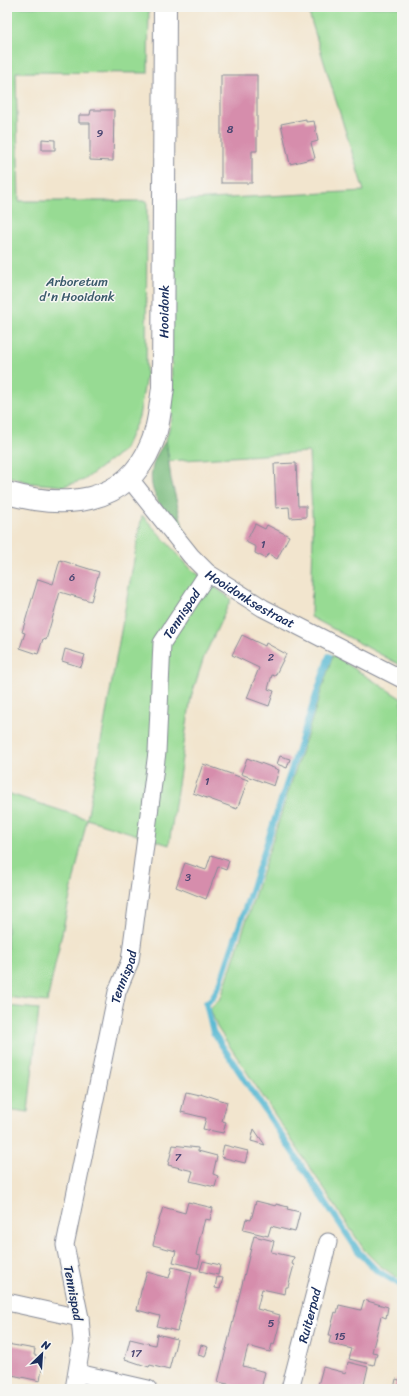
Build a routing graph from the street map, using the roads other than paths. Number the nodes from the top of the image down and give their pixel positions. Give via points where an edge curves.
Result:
1 (165, 7) edge
2 (129, 478) junction
3 (7, 493) edge
4 (208, 573) junction
5 (402, 679) edge
6 (328, 1242) dead end
7 (7, 1302) edge
8 (80, 1318) junction
9 (76, 1381) edge
10 (148, 1389) edge
11 (290, 1389) edge

1 - 2 street, Hooidonk via 163,388 152,445 139,469
2 - 3 street, Hooidonk via 120,486 90,499 61,503 28,499
2 - 4 street, Hooidonksestraat via 191,556
4 - 5 street, Hooidonksestraat via 262,608
4 - 8 street, Tennispad via 162,643 157,752 130,961 117,992 65,1245
6 - 11 street, Ruiterpad
7 - 8 street
8 - 9 street, Tennispad via 82,1341
9 - 10 street

